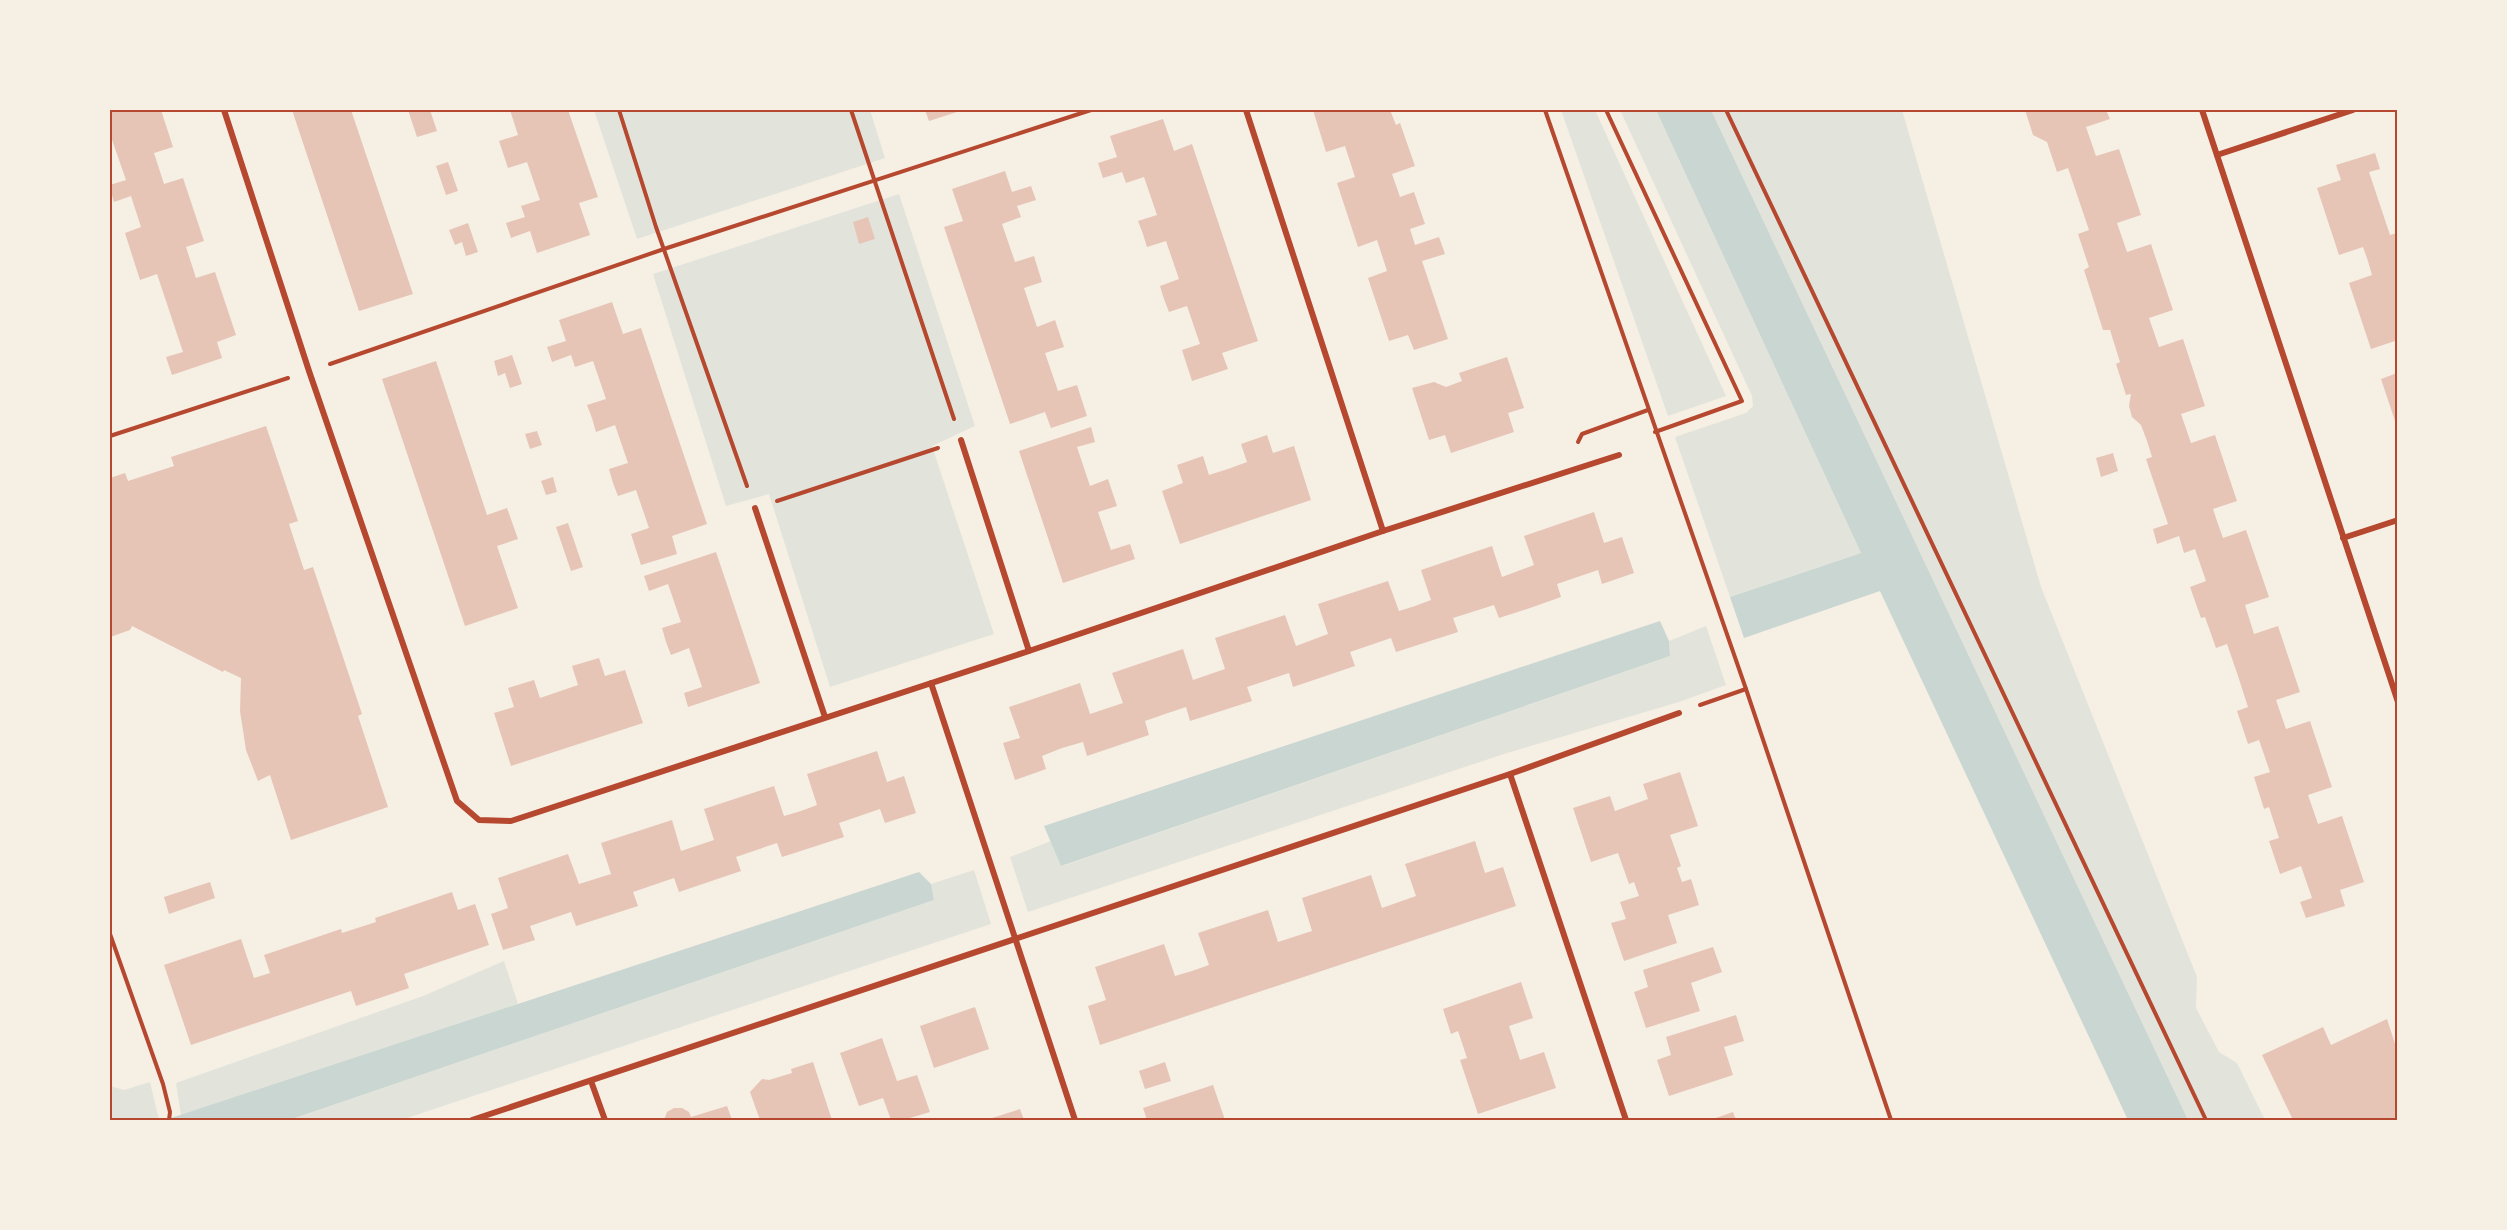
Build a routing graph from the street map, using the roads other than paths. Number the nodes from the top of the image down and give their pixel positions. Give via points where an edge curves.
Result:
1 (224, 110) edge
2 (1246, 110) edge
3 (2202, 110) edge
4 (2353, 110) edge
5 (2217, 155) junction
6 (961, 440) road end
7 (1619, 455) dead end
8 (755, 508) road end
9 (2397, 520) edge
10 (1383, 531) junction
11 (2343, 538) junction
12 (1029, 651) junction
13 (931, 684) junction
14 (2397, 702) edge
15 (1679, 713) road end
16 (825, 717) junction
17 (1510, 774) junction
18 (1016, 940) junction
19 (591, 1081) junction
20 (472, 1120) edge
21 (605, 1120) edge
22 (1075, 1120) edge
23 (1626, 1120) edge

1 - 16 street via 457,801 479,820 511,821
2 - 10 street
3 - 5 street
4 - 5 street
5 - 11 street
6 - 12 street
7 - 10 street
8 - 16 street
9 - 11 street
10 - 12 street
11 - 14 street
12 - 13 street
13 - 16 street
13 - 18 street
15 - 17 street
17 - 18 street
17 - 23 street
18 - 19 street
18 - 22 street
19 - 20 street
19 - 21 street

